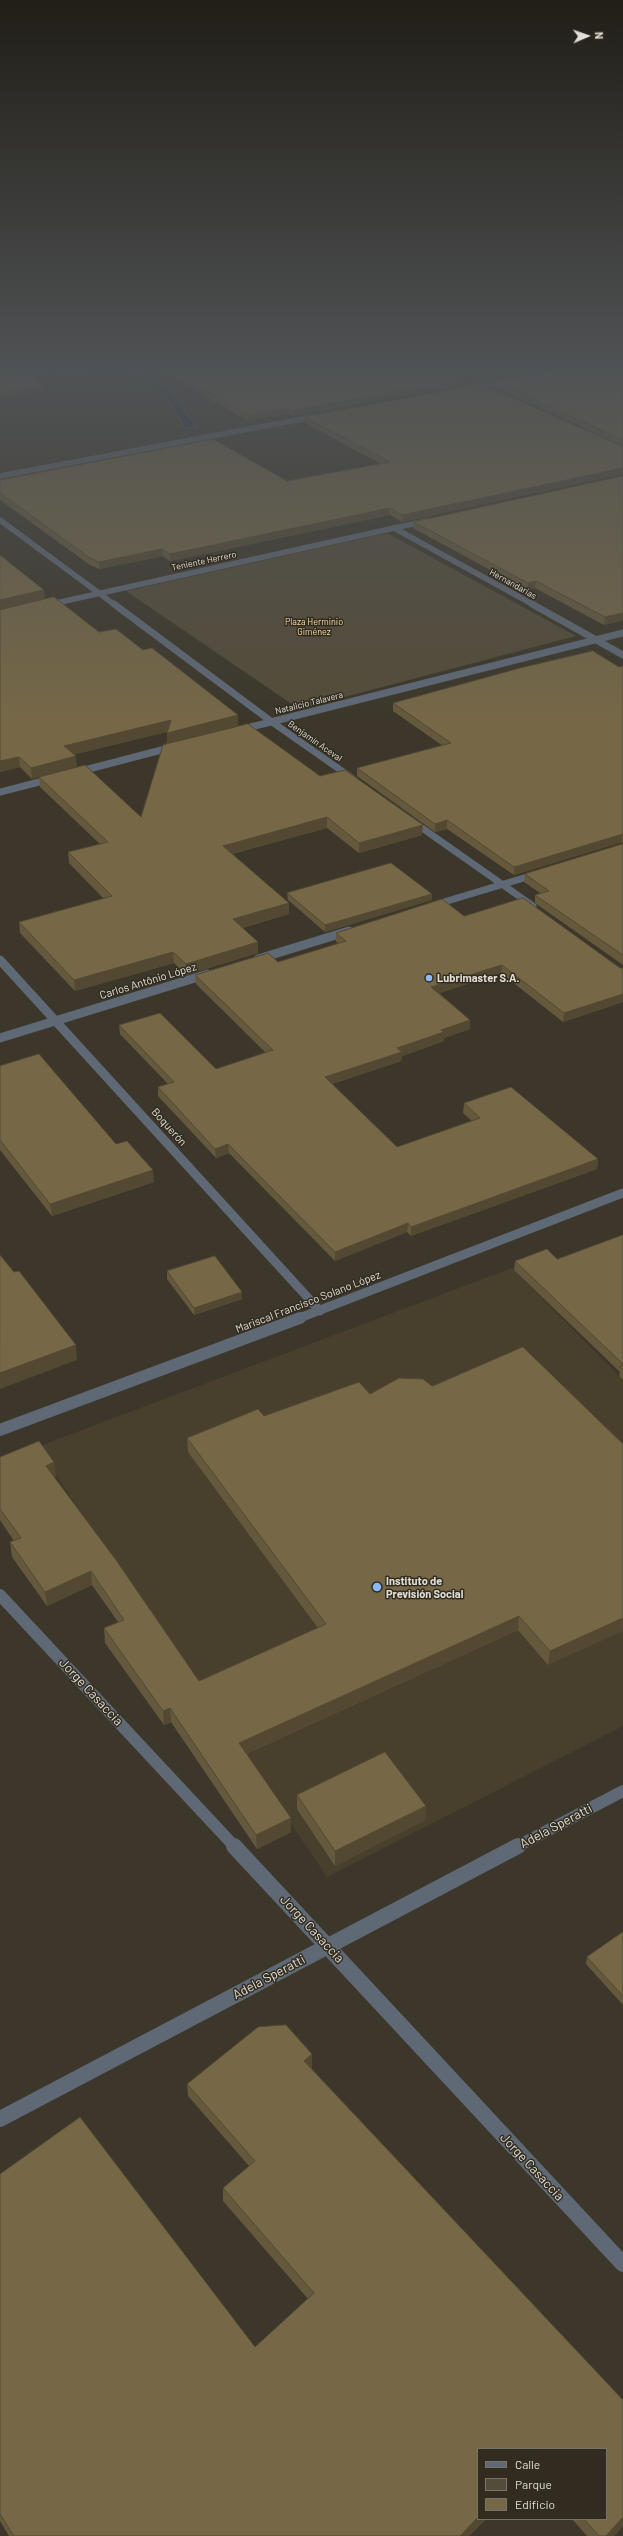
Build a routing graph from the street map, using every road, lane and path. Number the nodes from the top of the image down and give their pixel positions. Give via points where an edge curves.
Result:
1 (0, 520) edge
2 (432, 520) edge
3 (394, 528) junction
4 (100, 593) junction
5 (38, 606) edge
6 (623, 632) edge
7 (596, 640) junction
8 (623, 654) edge
9 (272, 722) junction
10 (234, 732) edge
11 (181, 745) edge
12 (68, 774) edge
13 (60, 776) edge
14 (361, 785) edge
15 (0, 792) edge
16 (406, 816) edge
17 (548, 870) edge
18 (502, 884) junction
19 (427, 907) edge
20 (540, 912) edge
21 (359, 928) edge
22 (0, 960) edge
23 (245, 963) edge
24 (215, 972) edge
25 (56, 1021) junction
26 (0, 1038) edge
27 (623, 1193) edge
28 (320, 1311) junction
29 (0, 1430) edge
30 (0, 1594) edge
31 (623, 1791) edge
32 (327, 1946) junction
33 (0, 2119) edge
34 (623, 2264) edge

1 - 4 street, Benjamín Aceval
2 - 3 street, Teniente Herrero
3 - 4 street, Teniente Herrero
3 - 7 street, Hernandarias
4 - 5 street, Teniente Herrero
4 - 9 street, Benjamín Aceval
6 - 7 street, Natalicio Talavera
7 - 8 street, Hernandarias
7 - 9 street, Natalicio Talavera
9 - 10 street, Natalicio Talavera
9 - 14 street, Benjamín Aceval
11 - 12 street
13 - 15 street
16 - 18 street
17 - 18 street
18 - 19 street
18 - 20 street
21 - 23 street
22 - 25 street, Boquerón
24 - 25 street, Carlos Antônio López
25 - 26 street, Carlos Antônio López
25 - 28 street, Boquerón
27 - 28 street, Mariscal Francisco Solano López
28 - 29 street, Mariscal Francisco Solano López
30 - 32 street, Jorge Casaccia
31 - 32 street, Adela Speratti
32 - 33 street, Adela Speratti
32 - 34 street, Jorge Casaccia

